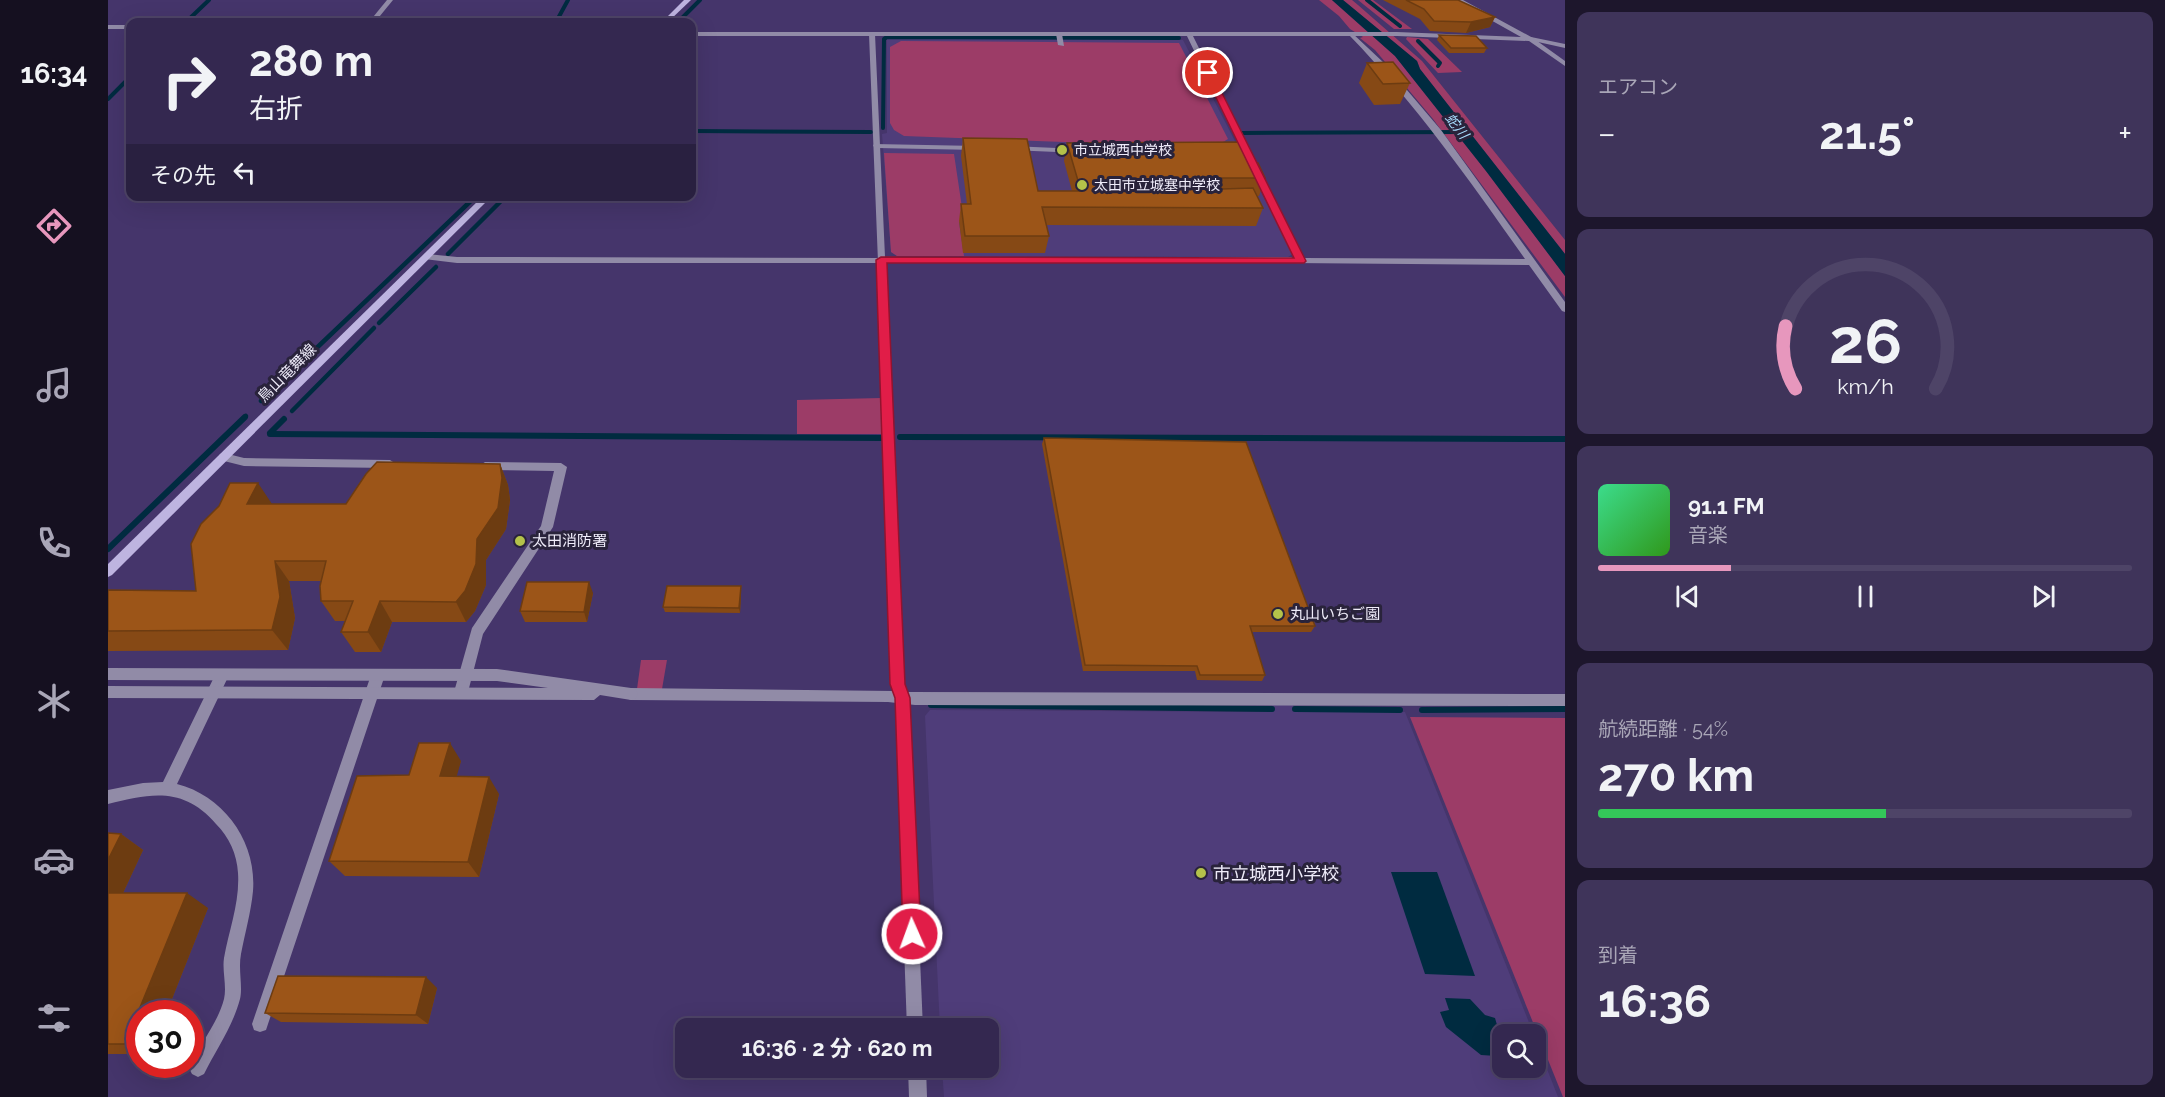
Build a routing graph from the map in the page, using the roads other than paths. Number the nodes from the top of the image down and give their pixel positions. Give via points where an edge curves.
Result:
1 (390, 0) edge
2 (688, 0) edge
3 (1458, 0) edge
4 (375, 18) edge
5 (669, 18) edge
6 (108, 27) edge
7 (126, 27) edge
8 (696, 34) edge
9 (872, 34) junction
10 (1189, 34) junction
11 (1354, 34) junction
12 (1531, 39) junction
13 (1565, 46) edge
14 (1565, 64) edge
15 (877, 146) junction
16 (986, 148) edge
17 (998, 148) edge
18 (1094, 152) edge
19 (483, 201) edge
20 (427, 257) junction
21 (881, 260) junction
22 (1296, 261) junction
23 (1531, 262) junction
24 (1565, 309) edge
25 (224, 457) junction
26 (400, 464) edge
27 (469, 465) edge
28 (108, 572) edge
29 (108, 674) edge
30 (222, 675) junction
31 (378, 675) junction
32 (464, 675) junction
33 (108, 692) edge
34 (372, 692) junction
35 (461, 692) junction
36 (213, 694) junction
37 (631, 694) junction
38 (902, 698) junction
39 (1565, 700) edge
40 (168, 788) junction
41 (108, 797) edge
42 (915, 1018) edge
43 (260, 1024) dead end
44 (204, 1056) edge
45 (917, 1078) edge
46 (918, 1097) edge

1 - 4 street
2 - 5 main road
3 - 12 street
6 - 7 street
8 - 9 street
9 - 10 street via 1060,39
9 - 15 street
10 - 11 street
10 - 22 street
11 - 12 street
11 - 23 street via 1407,91
12 - 13 street
12 - 14 street
15 - 16 street
15 - 21 street
17 - 18 street
19 - 20 main road, 鳥山竜舞線
20 - 21 street
20 - 25 main road, 鳥山竜舞線
21 - 22 street
21 - 38 street via 898,684
22 - 23 street
23 - 24 street
25 - 26 street via 244,462
25 - 28 main road, 鳥山竜舞線
27 - 32 street via 561,467 546,527 488,612 477,632
29 - 30 street
30 - 31 street
30 - 36 street
31 - 32 street
31 - 34 street
32 - 35 street
32 - 37 street via 532,678
33 - 36 street
34 - 35 street
34 - 36 street
34 - 43 street
35 - 37 street
36 - 40 street
37 - 38 street
38 - 39 street
38 - 42 street
40 - 41 street
40 - 44 street via 192,794 213,808 234,834 244,859 246,881 230,968 232,998
45 - 46 street

